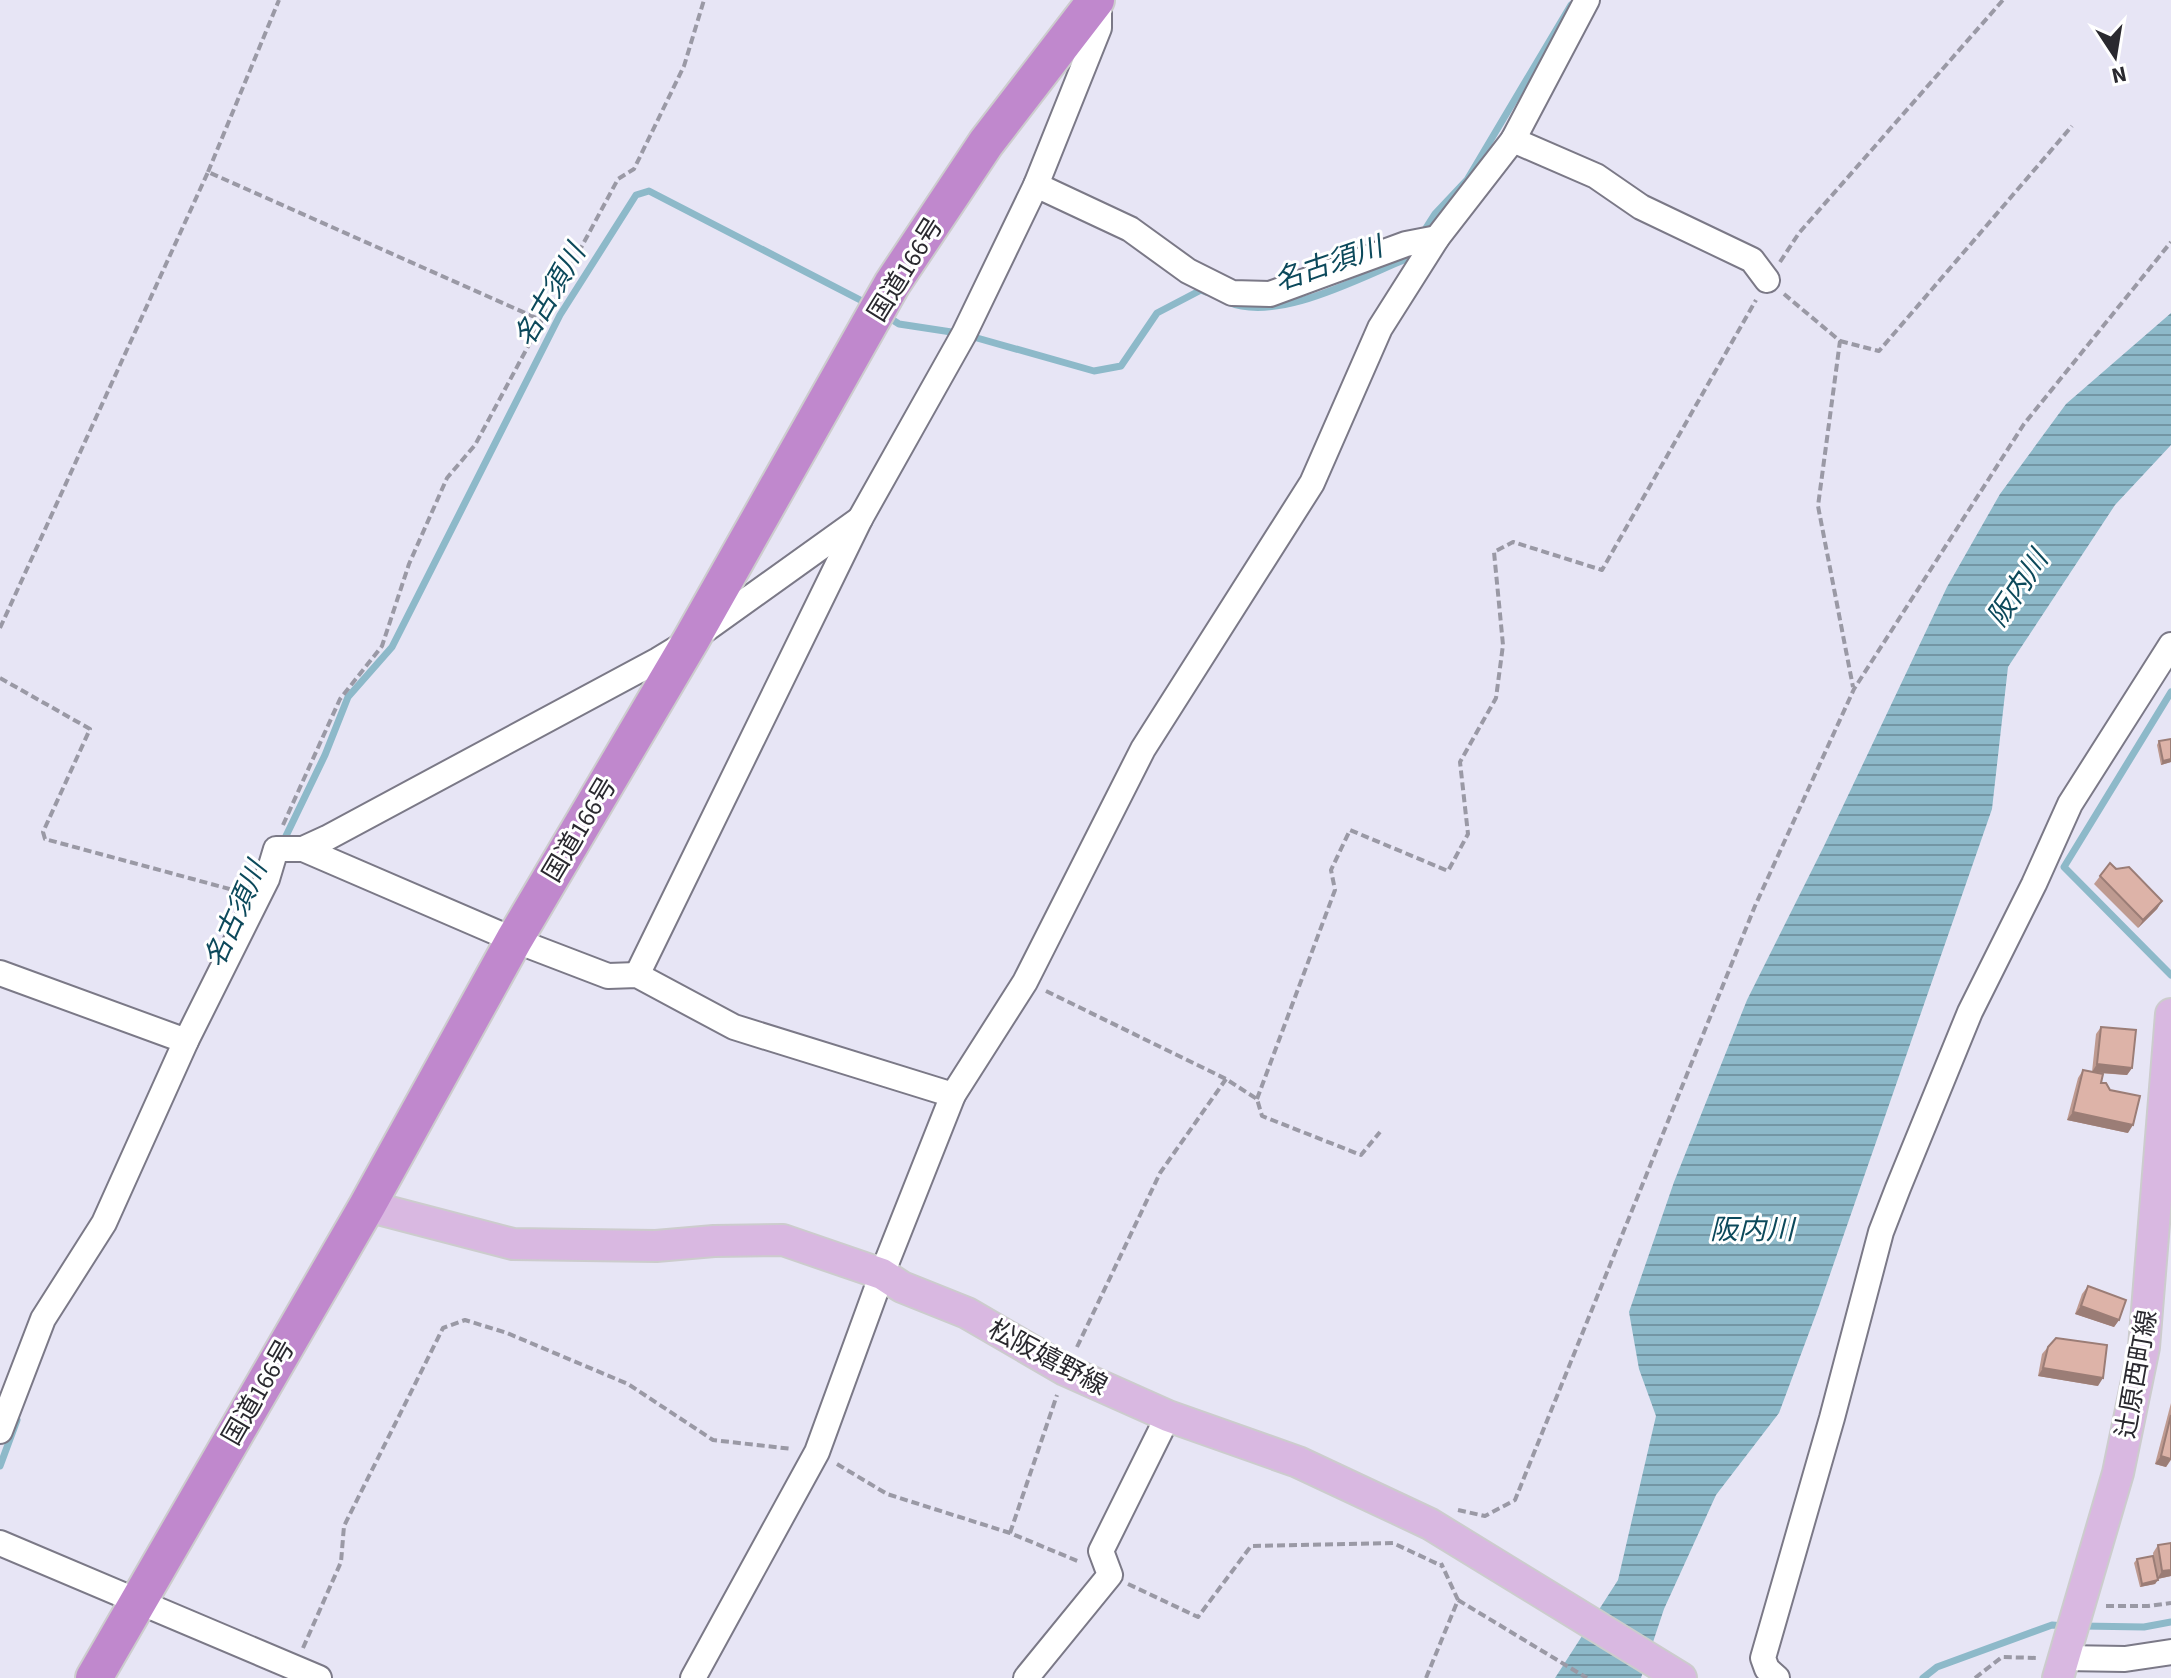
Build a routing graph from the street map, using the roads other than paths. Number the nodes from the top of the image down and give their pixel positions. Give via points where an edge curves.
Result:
1 (1097, 0) edge
2 (1587, 0) edge
3 (1513, 140) junction
4 (1036, 185) junction
5 (1436, 239) junction
6 (1767, 280) road end
7 (860, 519) junction
8 (691, 640) junction
9 (2171, 645) edge
10 (290, 849) junction
11 (514, 940) junction
12 (0, 973) edge
13 (637, 975) junction
14 (2171, 1014) edge
15 (186, 1041) junction
16 (953, 1095) junction
17 (367, 1206) junction
18 (882, 1274) junction
19 (1168, 1416) junction
20 (0, 1431) edge
21 (0, 1543) edge
22 (136, 1602) junction
23 (2171, 1652) edge
24 (2061, 1668) edge
25 (94, 1678) edge
26 (319, 1678) edge
27 (693, 1678) edge
28 (1026, 1678) edge
29 (1681, 1678) edge
30 (1777, 1678) edge

1 - 4 street via 1099,28
1 - 8 highway, 国道166号 via 986,143 892,284
2 - 3 street
3 - 5 street
3 - 6 street via 1596,176 1641,207 1752,260
4 - 5 street via 1130,229 1188,271 1232,293 1270,294 1406,244
4 - 7 street via 964,334
5 - 16 street via 1380,328 1312,483 1143,749 1025,982
7 - 8 street
7 - 13 street
8 - 10 street
8 - 11 highway, 国道166号
9 - 30 street via 2064,815 1970,1012 1881,1232 1763,1658
10 - 11 street
10 - 15 street via 267,879
11 - 13 street via 608,976
11 - 17 highway, 国道166号
12 - 15 street
13 - 16 street via 734,1027
14 - 24 main road, 辻原西町線 via 2144,1347 2118,1473
15 - 20 street via 104,1223 43,1319
16 - 18 street
17 - 18 main road, 松阪嬉野線 via 513,1244 656,1246 783,1240
17 - 22 highway, 国道166号
18 - 19 main road, 松阪嬉野線 via 967,1313 1065,1370
18 - 27 street via 817,1452
19 - 28 street via 1101,1551 1110,1575
19 - 29 main road, 松阪嬉野線 via 1298,1462 1430,1524
21 - 22 street
22 - 25 highway, 国道166号
22 - 26 street
23 - 24 street

